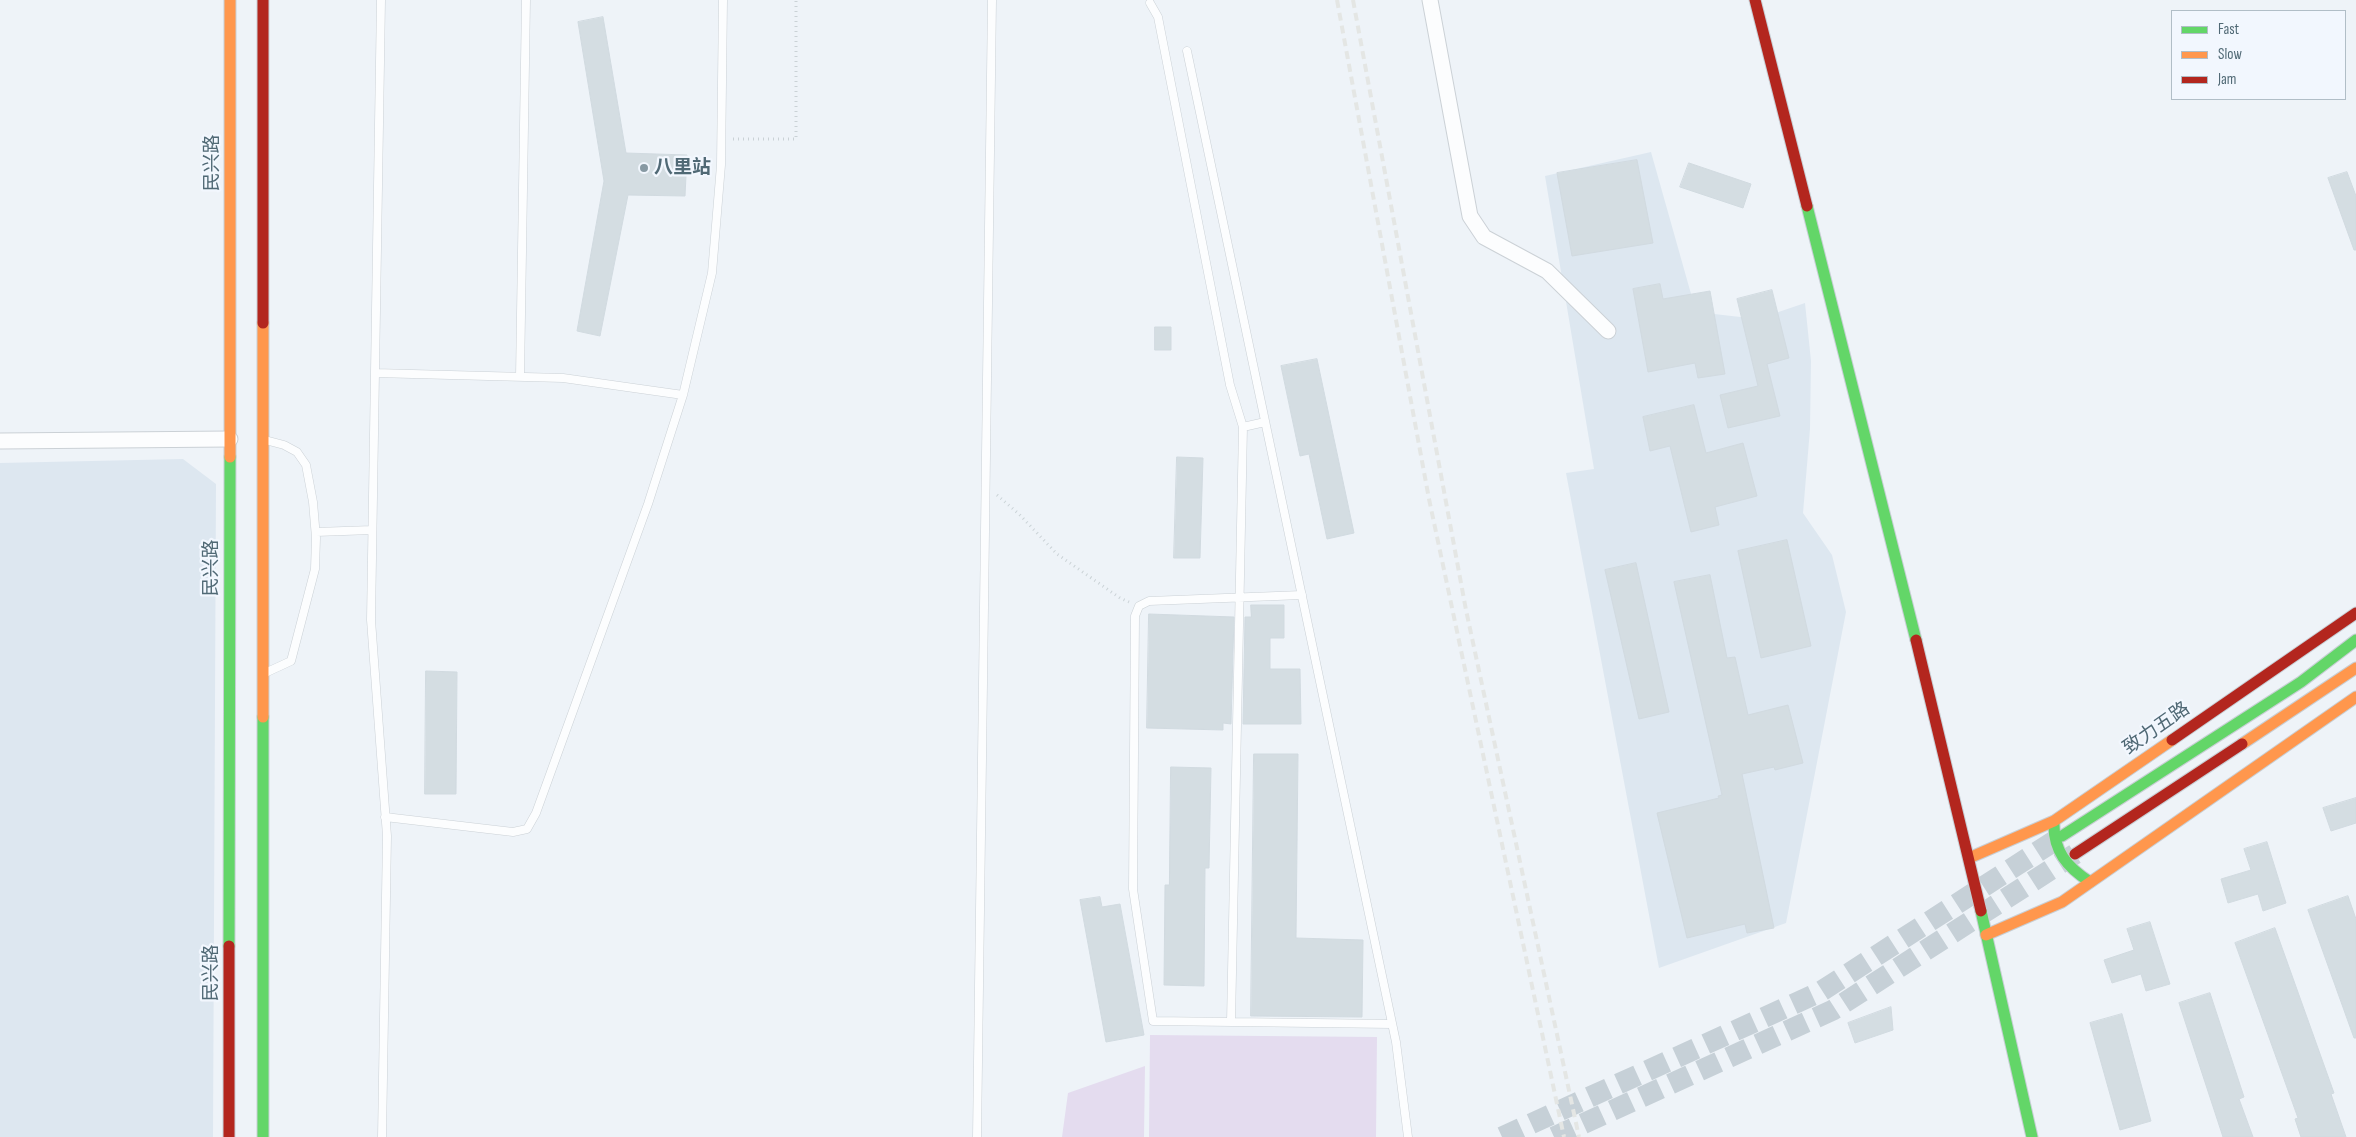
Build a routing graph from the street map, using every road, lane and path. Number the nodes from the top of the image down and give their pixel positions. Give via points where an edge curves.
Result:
1 (230, 0) edge
2 (263, 0) edge
3 (381, 0) edge
4 (526, 0) edge
5 (723, 0) edge
6 (796, 0) edge
7 (992, 0) edge
8 (1430, 0) edge
9 (1755, 0) edge
10 (1150, 3) dead end
11 (1187, 51) dead end
12 (722, 139) junction
13 (1608, 331) dead end
14 (375, 373) junction
15 (520, 377) junction
16 (683, 395) junction
17 (1266, 422) junction
18 (1243, 427) junction
19 (234, 439) junction
20 (260, 439) junction
21 (0, 440) edge
22 (986, 485) junction
23 (372, 530) junction
24 (316, 532) junction
25 (1302, 595) junction
26 (1241, 599) junction
27 (1139, 606) junction
28 (2356, 613) edge
29 (2356, 640) edge
30 (2356, 668) edge
31 (263, 674) junction
32 (2356, 697) edge
33 (385, 817) junction
34 (2054, 821) junction
35 (2062, 836) tunnel mouth
36 (2076, 854) tunnel mouth
37 (1969, 858) junction
38 (2090, 882) junction
39 (1986, 935) junction
40 (1231, 1022) junction
41 (1392, 1024) junction
42 (229, 1137) edge
43 (263, 1137) edge
44 (382, 1137) edge
45 (977, 1137) edge
46 (1408, 1137) edge
47 (2032, 1137) edge

1 - 19 street, 民兴路
2 - 20 street
3 - 14 lane
4 - 15 lane
5 - 12 lane
6 - 12 path via 796,139
7 - 22 lane
8 - 13 street via 1470,216 1484,236 1547,271
9 - 37 street
10 - 18 lane via 1158,17 1230,385
11 - 17 lane
12 - 16 lane via 712,273
14 - 15 lane
14 - 23 lane
15 - 16 lane via 563,378
16 - 33 lane via 536,814 527,829 513,832
17 - 18 lane
17 - 25 lane
18 - 26 lane
19 - 21 street
19 - 42 street, 民兴路
20 - 24 lane via 297,452 306,465
20 - 31 street
22 - 27 path via 1057,554 1120,598
22 - 45 lane
23 - 24 lane
23 - 33 lane via 370,620
24 - 31 lane via 315,569 291,661
25 - 26 lane
25 - 41 lane
26 - 27 lane via 1150,602
26 - 40 lane
27 - 40 lane via 1135,616 1133,889 1153,1021
28 - 34 street, 致力五路
29 - 35 street via 2301,682
30 - 36 street
31 - 43 street
32 - 38 street
33 - 44 lane
34 - 37 street, 致力五路
34 - 38 street via 2052,834 2060,857 2069,868
37 - 39 street
38 - 39 street via 2062,902
39 - 47 street
40 - 41 lane
41 - 46 lane

